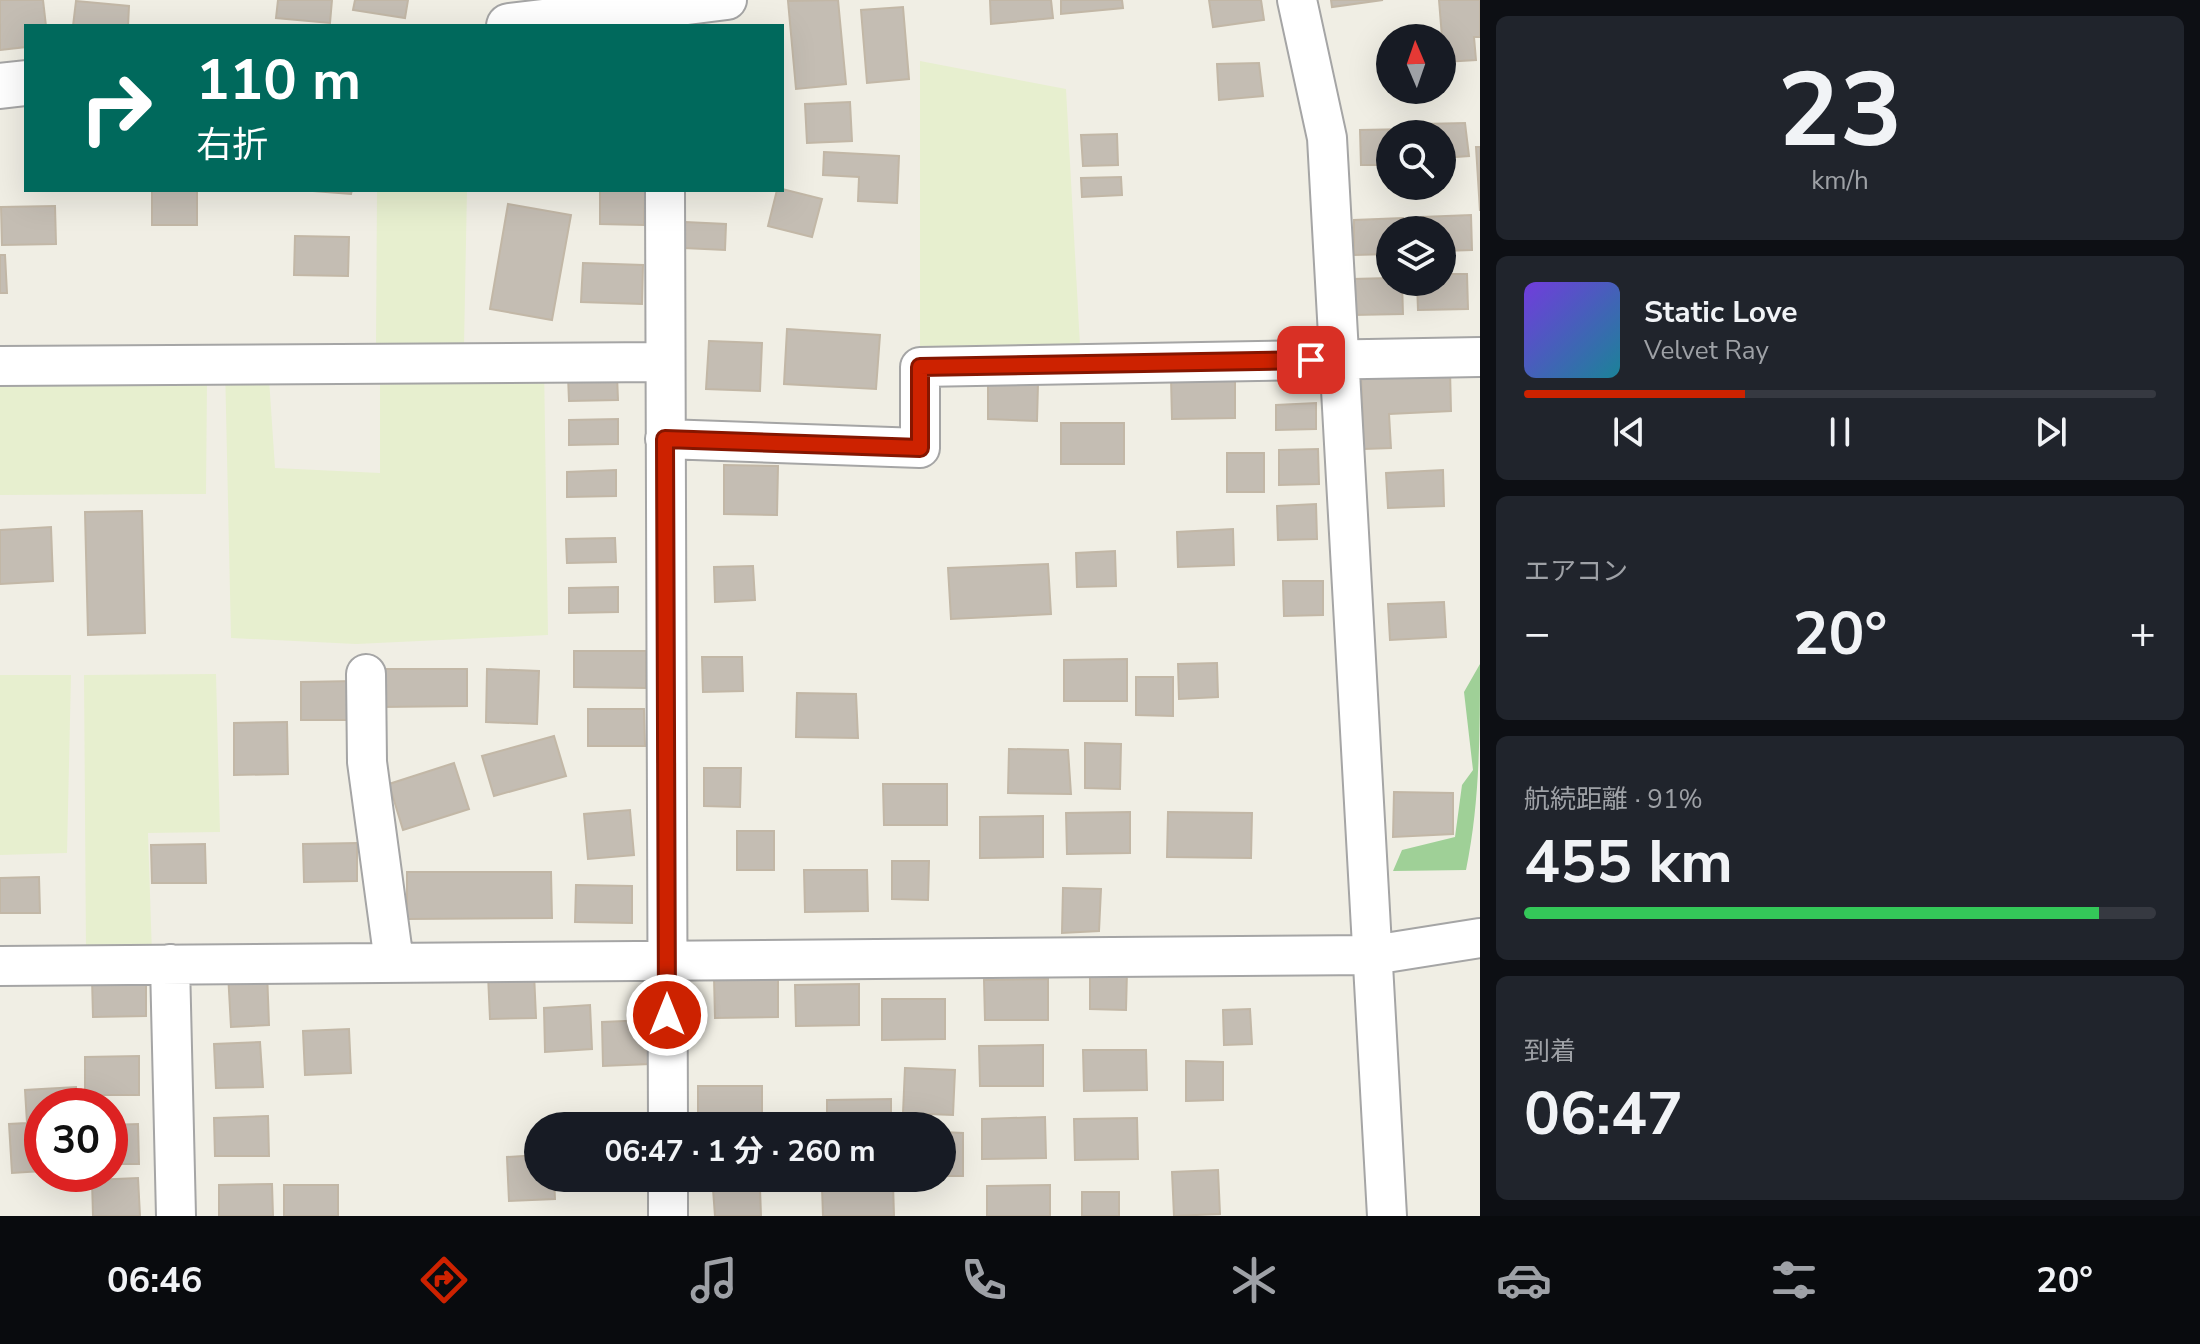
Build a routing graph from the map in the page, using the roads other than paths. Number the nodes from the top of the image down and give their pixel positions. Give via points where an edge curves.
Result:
1 (727, 0) edge
2 (1297, 0) edge
3 (664, 11) edge
4 (530, 24) edge
5 (24, 83) edge
6 (0, 86) edge
7 (665, 192) edge
8 (1480, 357) edge
9 (1340, 360) junction
10 (665, 362) junction
11 (0, 366) edge
12 (665, 439) junction
13 (366, 674) dead end
14 (1480, 938) edge
15 (1373, 955) junction
16 (667, 960) junction
17 (394, 962) junction
18 (170, 964) junction
19 (0, 966) edge
20 (668, 1112) edge
21 (668, 1192) edge
22 (176, 1216) edge
23 (668, 1216) edge
24 (1387, 1216) edge

1 - 3 street
2 - 9 street via 1327,138
3 - 4 street
5 - 6 street
7 - 10 street
8 - 9 street
9 - 12 street via 920,367 920,448
9 - 15 street
10 - 11 street
10 - 12 street
12 - 16 street
13 - 17 street via 367,762
14 - 15 street
15 - 16 street
15 - 24 street
16 - 17 street
16 - 20 street
17 - 18 street
18 - 19 street
18 - 22 street
21 - 23 street

